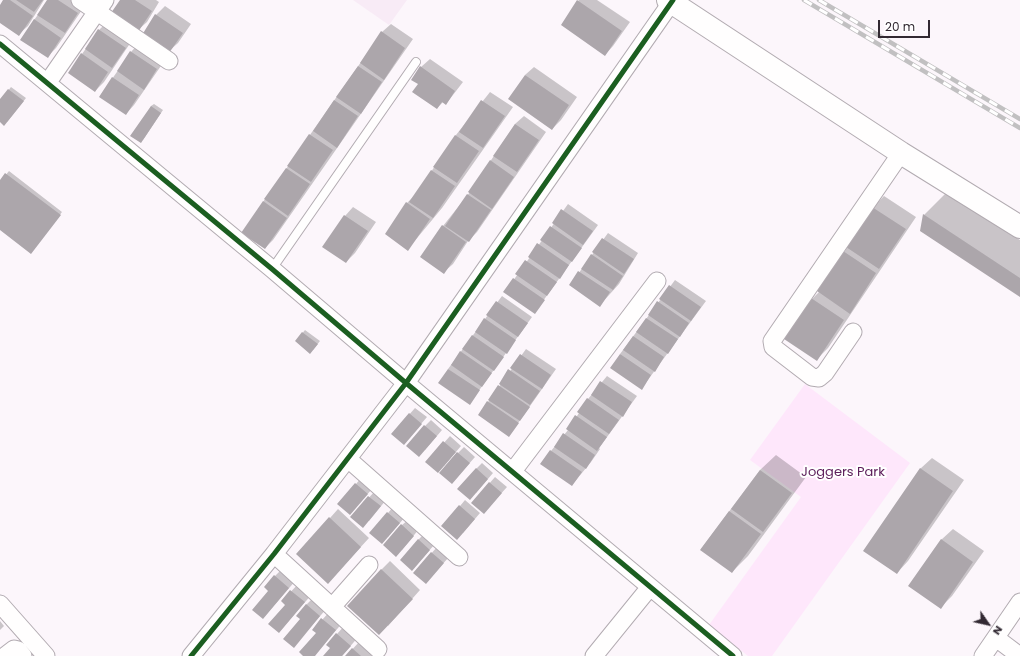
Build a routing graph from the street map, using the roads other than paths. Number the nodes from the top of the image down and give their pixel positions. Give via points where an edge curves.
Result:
1 (80, 0) edge
2 (671, 1) edge
3 (101, 6) edge
4 (0, 44) edge
5 (169, 61) dead end
6 (416, 62) dead end
7 (48, 82) junction
8 (901, 153) junction
9 (1020, 227) edge
10 (272, 269) junction
11 (657, 281) dead end
12 (853, 332) dead end
13 (406, 383) junction
14 (348, 459) junction
15 (513, 471) junction
16 (274, 554) junction
17 (459, 557) dead end
18 (369, 565) dead end
19 (650, 587) junction
20 (1020, 602) edge
21 (0, 604) edge
22 (332, 607) junction
23 (996, 638) junction
24 (378, 649) dead end
25 (1019, 653) edge
26 (5, 656) edge
27 (23, 656) edge
28 (46, 656) edge
29 (191, 656) edge
30 (594, 656) edge
31 (732, 656) edge
32 (983, 656) edge

1 - 3 street
2 - 8 street
2 - 13 street
3 - 5 street
3 - 7 street
4 - 7 street
6 - 10 lane
7 - 10 street
8 - 9 street
8 - 12 street via 772,341 776,352 812,377 819,378
10 - 13 street
11 - 15 street
13 - 14 street
13 - 15 street
14 - 16 street
14 - 17 street
15 - 19 street
16 - 22 street
16 - 29 street
18 - 22 street
19 - 30 street
19 - 31 street
20 - 23 street
21 - 28 street
22 - 24 street
23 - 25 street
23 - 32 street
26 - 27 street via 14,648

